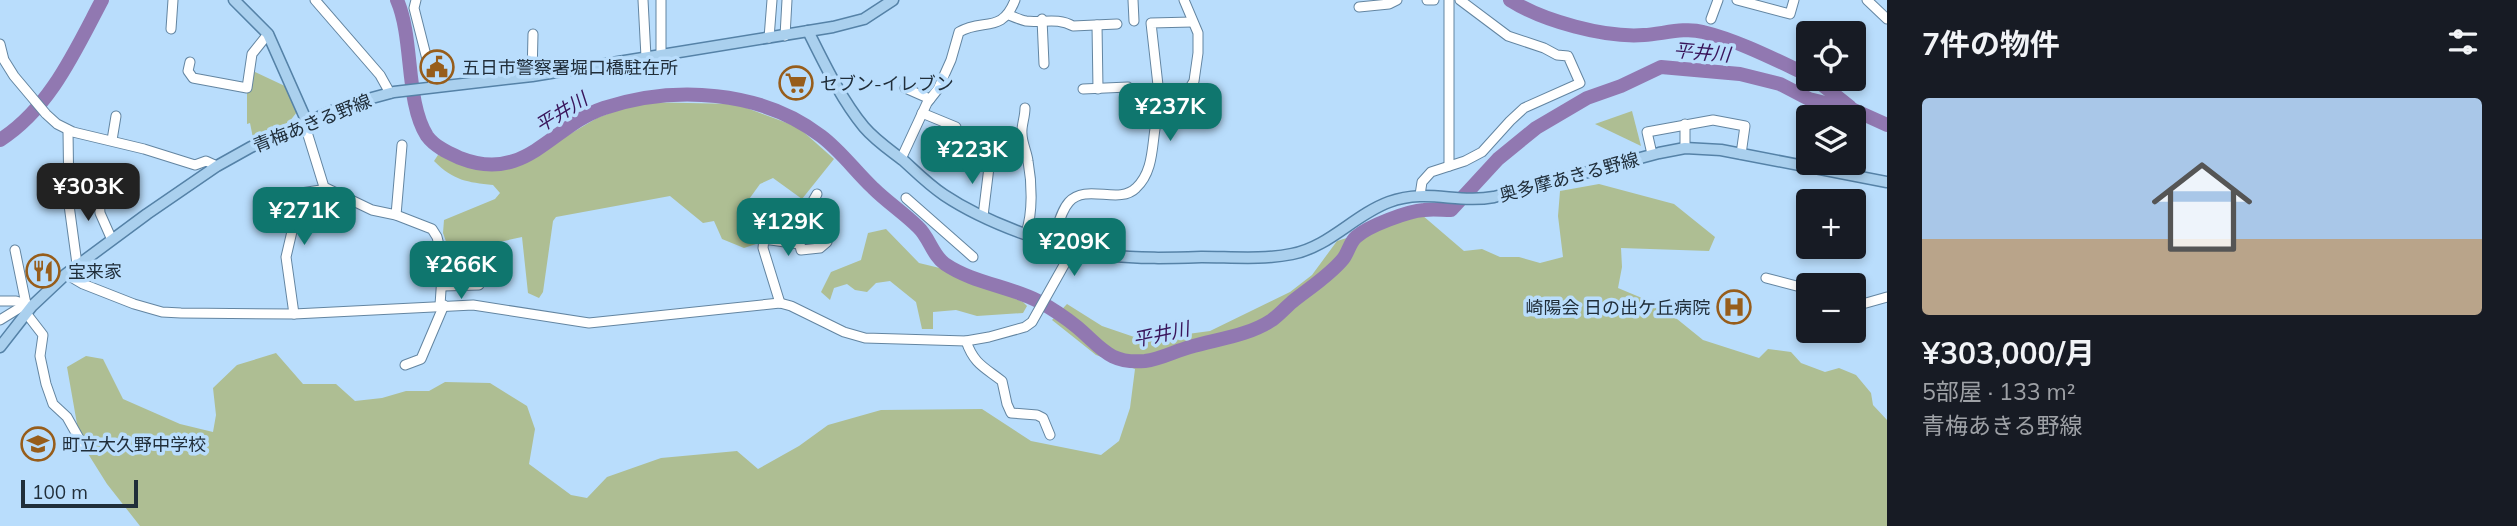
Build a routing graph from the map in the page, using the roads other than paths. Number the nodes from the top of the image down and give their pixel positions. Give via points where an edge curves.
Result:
1 (173, 0) edge
2 (234, 0) edge
3 (315, 0) edge
4 (416, 0) edge
5 (643, 0) edge
6 (661, 0) edge
7 (772, 0) edge
8 (787, 0) edge
9 (893, 0) edge
10 (1015, 0) edge
11 (1133, 0) edge
12 (1184, 0) edge
13 (1397, 0) edge
14 (1427, 0) edge
15 (1434, 0) edge
16 (1449, 0) edge
17 (1460, 0) edge
18 (1718, 0) edge
19 (1737, 0) edge
20 (1794, 0) edge
21 (1867, 0) edge
22 (1359, 7) dead end
23 (1009, 15) junction
24 (1042, 19) junction
25 (1711, 19) dead end
26 (1887, 19) edge
27 (1134, 22) dead end
28 (1192, 22) junction
29 (1117, 24) dead end
30 (1097, 25) junction
31 (172, 29) dead end
32 (808, 31) junction
33 (268, 34) junction
34 (533, 34) dead end
35 (785, 36) junction
36 (769, 38) junction
37 (0, 44) edge
38 (661, 54) junction
39 (646, 57) junction
40 (190, 62) dead end
41 (1044, 64) dead end
42 (532, 76) junction
43 (431, 88) junction
44 (905, 88) dead end
45 (1128, 88) dead end
46 (1083, 89) dead end
47 (1098, 89) junction
48 (392, 93) junction
49 (930, 99) junction
50 (1025, 108) dead end
51 (1162, 108) junction
52 (922, 113) junction
53 (116, 116) dead end
54 (307, 122) junction
55 (1685, 124) junction
56 (956, 127) dead end
57 (68, 130) junction
58 (112, 140) junction
59 (402, 145) dead end
60 (1685, 148) junction
61 (1741, 154) junction
62 (1652, 155) junction
63 (901, 159) junction
64 (990, 159) dead end
65 (217, 166) junction
66 (1449, 166) junction
67 (1887, 182) edge
68 (324, 187) junction
69 (817, 194) dead end
70 (1426, 195) junction
71 (99, 197) dead end
72 (905, 198) dead end
73 (396, 215) junction
74 (983, 216) junction
75 (830, 229) dead end
76 (1026, 233) junction
77 (112, 240) junction
78 (1052, 242) junction
79 (799, 244) junction
80 (1073, 248) junction
81 (15, 250) dead end
82 (972, 257) dead end
83 (77, 264) junction
84 (65, 274) junction
85 (1766, 278) dead end
86 (479, 285) dead end
87 (442, 286) junction
88 (1796, 286) edge
89 (1887, 298) edge
90 (0, 301) edge
91 (780, 303) junction
92 (1866, 303) edge
93 (442, 305) junction
94 (28, 308) junction
95 (294, 314) junction
96 (0, 320) edge
97 (966, 341) junction
98 (0, 347) edge
99 (405, 365) dead end
100 (1049, 435) dead end
101 (85, 449) dead end

1 - 31 street
2 - 33 main road
3 - 48 street
4 - 43 street
5 - 39 street
6 - 38 street
7 - 36 street
8 - 35 street
9 - 32 main road, 青梅あきる野線 via 856,22
10 - 23 street
11 - 27 street
12 - 28 street
13 - 22 street
14 - 15 street
16 - 66 street
17 - 66 street via 1508,36 1568,56 1580,83 1524,108 1482,152
18 - 25 street
19 - 20 street via 1790,14
21 - 26 street
23 - 24 street via 1026,21
23 - 49 street via 959,32 939,89
24 - 30 street via 1073,26
24 - 41 street
28 - 51 street via 1198,33 1194,81 1183,99
28 - 51 street via 1151,23
29 - 30 street
30 - 47 street
32 - 35 main road, 青梅あきる野線
32 - 63 main road, 奥多摩あきる野線 via 858,119
33 - 40 street via 253,54 247,88 193,78 188,71
33 - 54 main road
34 - 42 street
35 - 36 main road, 青梅あきる野線
36 - 38 main road, 青梅あきる野線
37 - 57 street via 24,90
38 - 39 main road, 青梅あきる野線
39 - 42 main road, 青梅あきる野線
42 - 43 main road, 青梅あきる野線
43 - 48 main road, 青梅あきる野線
44 - 49 street
45 - 47 street
46 - 47 street
48 - 54 main road, 青梅あきる野線
49 - 52 street
50 - 76 street via 1021,133 1030,183
51 - 78 street via 1150,165 1138,187 1124,194 1075,197 1068,203
52 - 56 street
52 - 63 street
53 - 58 street
54 - 65 main road, 青梅あきる野線
54 - 68 street
55 - 60 street
55 - 61 street via 1713,120 1745,126
55 - 62 street via 1647,132
57 - 58 street
57 - 83 street via 69,205
58 - 65 street via 195,165 206,161
59 - 73 street
60 - 61 main road, 奥多摩あきる野線
60 - 62 main road, 奥多摩あきる野線
61 - 67 main road, 奥多摩あきる野線
62 - 70 main road, 奥多摩あきる野線 via 1508,195 1476,199
63 - 74 main road, 奥多摩あきる野線 via 941,193
64 - 74 street
65 - 77 main road, 青梅あきる野線
66 - 70 street via 1422,181
68 - 73 street via 372,210
68 - 95 street via 302,192 286,257
69 - 79 street
70 - 80 main road, 奥多摩あきる野線 via 1387,203 1323,242 1287,255 1135,258
71 - 77 street via 100,213
72 - 82 street
73 - 87 street via 432,229 443,261
74 - 76 main road, 奥多摩あきる野線
75 - 79 street via 820,248 801,250
76 - 78 main road, 奥多摩あきる野線
77 - 83 main road, 青梅あきる野線
78 - 80 main road, 奥多摩あきる野線
79 - 91 street via 764,239
80 - 97 street via 1032,322
81 - 94 street
83 - 84 main road, 青梅あきる野線
84 - 94 main road, 青梅あきる野線
84 - 95 street via 162,312
85 - 88 street
86 - 87 street
87 - 93 street
89 - 92 street
90 - 94 street
91 - 93 street via 589,323 473,305
91 - 97 street via 865,338
93 - 95 street
93 - 99 street via 421,359
94 - 96 street
94 - 98 main road, 青梅あきる野線
94 - 101 street via 43,335 40,356 54,404
97 - 100 street via 983,370 1002,381 1011,413 1043,418

